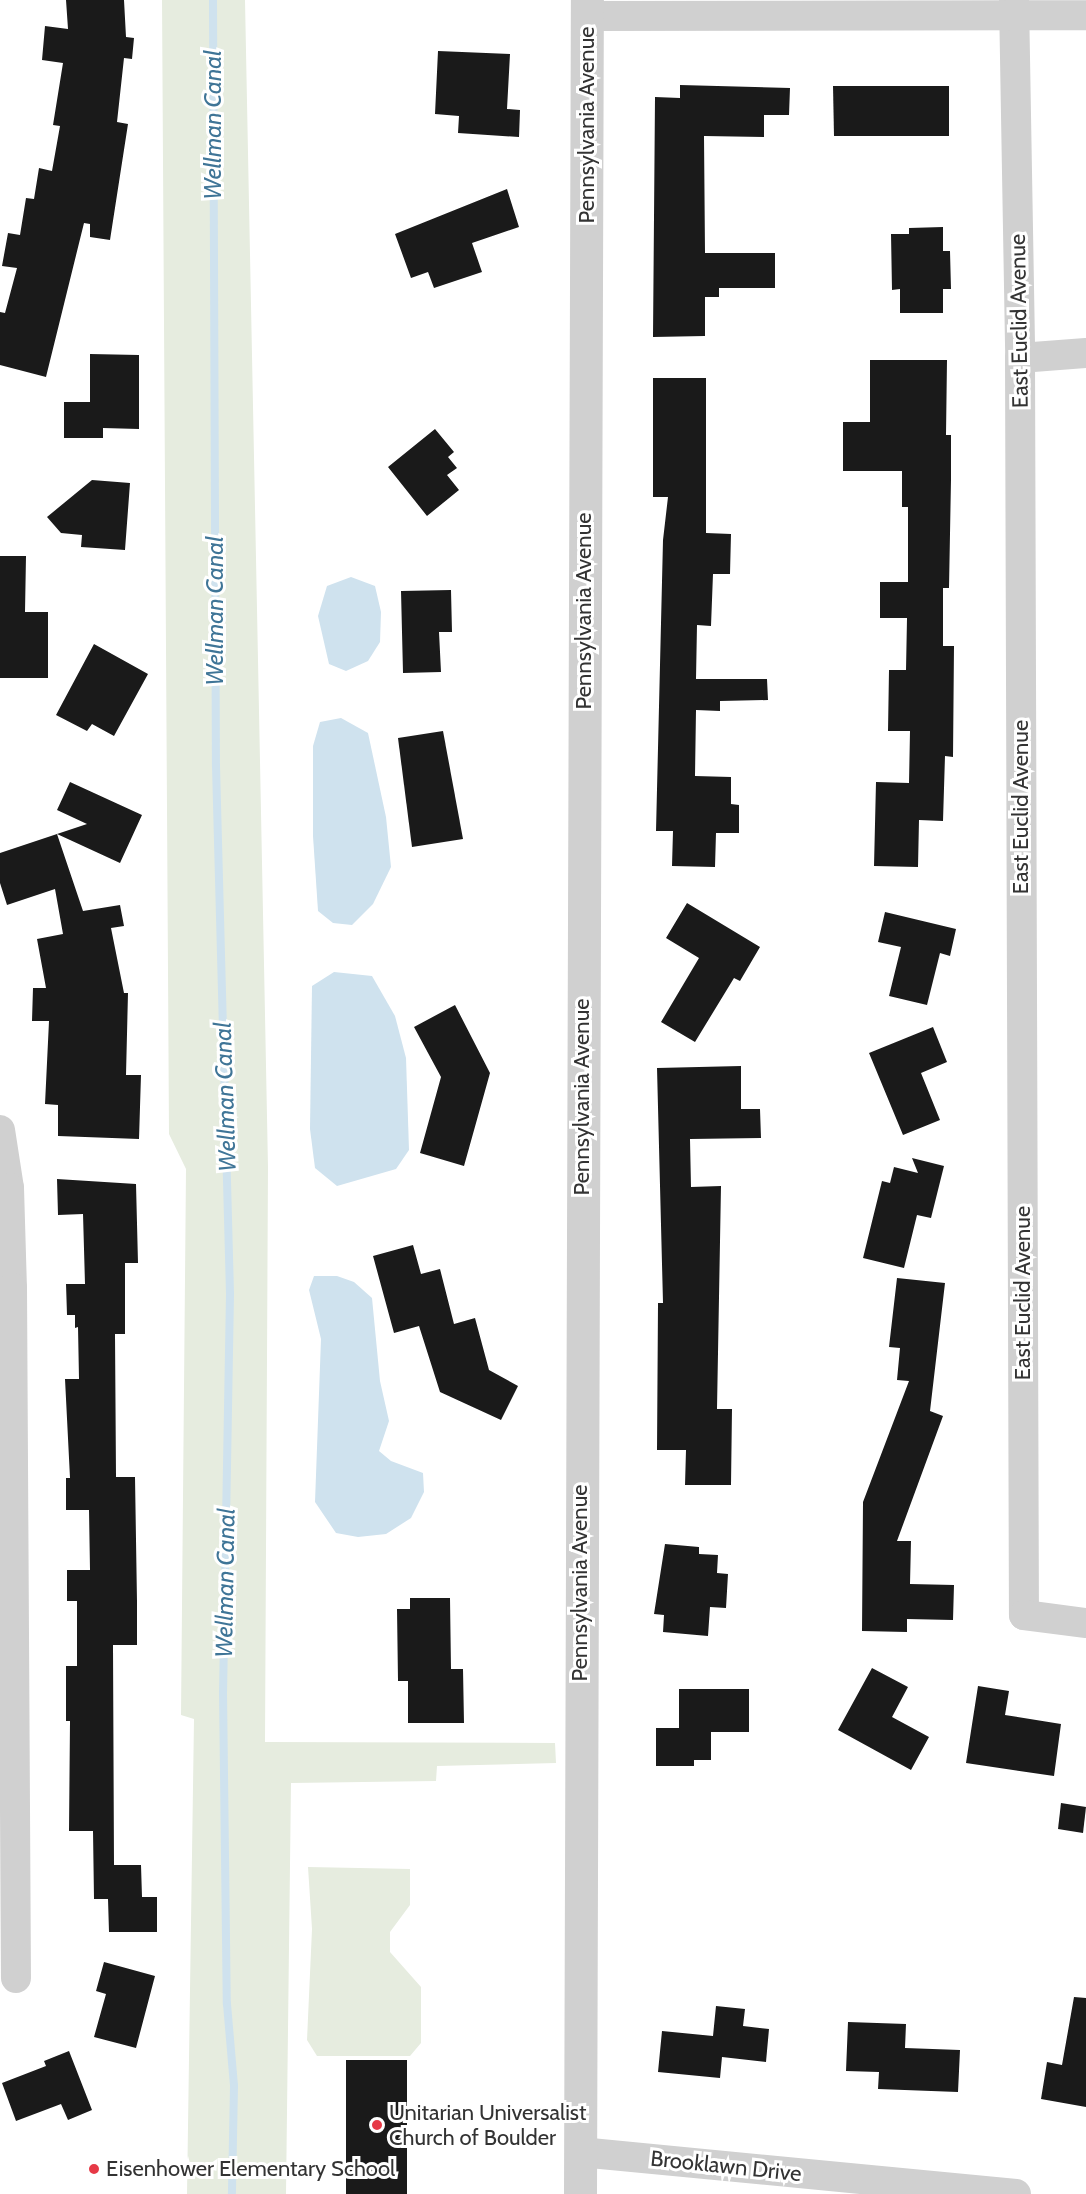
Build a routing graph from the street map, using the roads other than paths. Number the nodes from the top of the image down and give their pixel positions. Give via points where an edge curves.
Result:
1 (1014, 7) edge
2 (587, 8) edge
3 (1086, 15) edge
4 (1086, 354) edge
5 (1020, 358) junction
6 (0, 1130) edge
7 (6, 1288) edge
8 (1086, 1623) edge
9 (16, 1978) dead end
10 (580, 2152) junction
11 (580, 2194) edge
12 (1016, 2194) edge

1 - 2 street
1 - 3 street
1 - 5 street, East Euclid Avenue
2 - 10 street, Pennsylvania Avenue
4 - 5 street
5 - 8 street, East Euclid Avenue via 1024,1615
6 - 7 street via 9,1188
7 - 9 street
10 - 11 street, Pennsylvania Avenue
10 - 12 street, Brooklawn Drive

